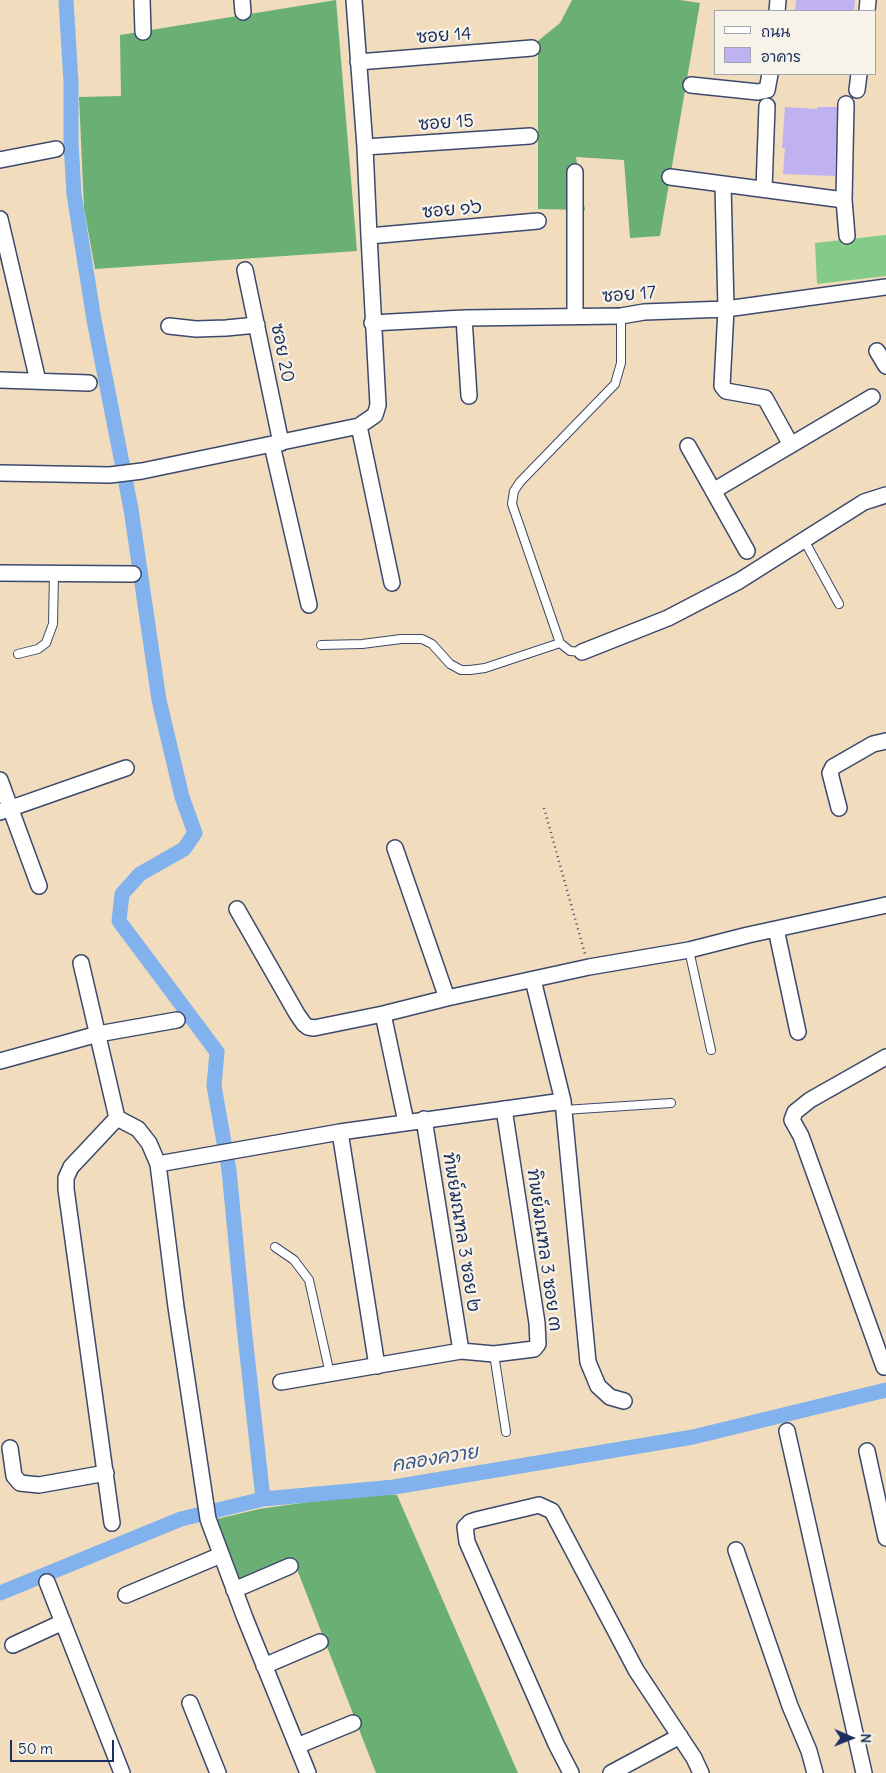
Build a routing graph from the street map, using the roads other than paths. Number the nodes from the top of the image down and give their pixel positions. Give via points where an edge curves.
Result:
1 (142, 0) edge
2 (354, 0) edge
3 (143, 32) dead end
4 (532, 48) dead end
5 (358, 62) junction
6 (770, 75) edge
7 (859, 75) edge
8 (691, 86) dead end
9 (857, 90) dead end
10 (846, 104) dead end
11 (766, 106) dead end
12 (530, 136) dead end
13 (365, 147) junction
14 (56, 148) dead end
15 (0, 160) edge
16 (575, 172) dead end
17 (670, 177) dead end
18 (723, 184) junction
19 (764, 189) junction
20 (844, 200) junction
21 (0, 218) edge
22 (538, 221) dead end
23 (369, 236) junction
24 (847, 236) dead end
25 (246, 270) dead end
26 (886, 287) edge
27 (726, 310) junction
28 (575, 316) junction
29 (621, 316) junction
30 (464, 318) junction
31 (372, 323) junction
32 (257, 325) junction
33 (169, 326) dead end
34 (877, 351) dead end
35 (886, 366) edge
36 (0, 380) edge
37 (38, 382) junction
38 (90, 383) dead end
39 (469, 396) dead end
40 (872, 397) dead end
41 (359, 426) junction
42 (276, 444) junction
43 (792, 445) junction
44 (688, 446) dead end
45 (0, 473) edge
46 (713, 491) junction
47 (886, 495) edge
48 (804, 540) junction
49 (746, 551) dead end
50 (0, 573) edge
51 (54, 574) junction
52 (133, 574) dead end
53 (392, 583) dead end
54 (839, 604) dead end
55 (309, 605) dead end
56 (560, 643) junction
57 (321, 645) dead end
58 (582, 652) joint
59 (18, 654) dead end
60 (886, 741) edge
61 (126, 768) dead end
62 (0, 780) edge
63 (839, 808) dead end
64 (5, 810) edge
65 (395, 848) dead end
66 (39, 886) dead end
67 (886, 906) edge
68 (237, 908) dead end
69 (776, 929) junction
70 (689, 950) junction
71 (81, 964) dead end
72 (533, 980) junction
73 (447, 998) junction
74 (383, 1014) junction
75 (177, 1020) dead end
76 (798, 1032) dead end
77 (98, 1034) junction
78 (711, 1050) dead end
79 (886, 1057) edge
80 (0, 1061) edge
81 (671, 1103) dead end
82 (563, 1105) junction
83 (504, 1108) junction
84 (117, 1118) junction
85 (424, 1119) junction
86 (406, 1122) junction
87 (340, 1132) junction
88 (158, 1164) junction
89 (275, 1247) dead end
90 (461, 1351) junction
91 (494, 1354) junction
92 (377, 1366) junction
93 (884, 1367) dead end
94 (330, 1374) junction
95 (281, 1382) dead end
96 (624, 1401) dead end
97 (787, 1431) dead end
98 (506, 1432) dead end
99 (10, 1448) dead end
100 (867, 1451) dead end
101 (106, 1472) junction
102 (112, 1523) dead end
103 (886, 1538) edge
104 (736, 1550) dead end
105 (221, 1555) junction
106 (290, 1566) dead end
107 (47, 1582) dead end
108 (234, 1590) junction
109 (126, 1595) dead end
110 (63, 1622) junction
111 (320, 1642) dead end
112 (13, 1645) dead end
113 (264, 1666) junction
114 (190, 1703) dead end
115 (353, 1723) dead end
116 (680, 1736) junction
117 (297, 1746) junction
118 (122, 1773) edge
119 (218, 1773) edge
120 (308, 1773) edge
121 (571, 1773) edge
122 (611, 1773) edge
123 (701, 1773) edge
124 (815, 1773) edge
125 (864, 1773) edge

1 - 3 street
2 - 5 street
4 - 5 street, ซอย 14
5 - 13 street
6 - 8 street via 766,90 758,92
7 - 9 street
10 - 20 street
11 - 19 street
12 - 13 street, ซอย 15
13 - 23 street
14 - 15 street
16 - 28 street
17 - 18 street
18 - 19 street
18 - 27 street
19 - 20 street
20 - 24 street
21 - 37 street
22 - 23 street, ซอย ๑๖
23 - 31 street
25 - 32 street, ซอย 20
26 - 27 street, ซอย 17
27 - 29 street, ซอย 17 via 644,312
27 - 43 street via 722,386 735,394 765,398
28 - 29 street, ซอย 17
28 - 30 street, ซอย 17
29 - 56 lane via 621,363 615,384 514,491 512,504
30 - 31 street, ซอย 17
30 - 39 street
31 - 41 street via 378,404 375,415
32 - 33 street via 196,329
32 - 42 street, ซอย 20
34 - 35 street
36 - 37 street
37 - 38 street
40 - 43 street
41 - 42 street
41 - 53 street
42 - 45 street via 110,475
42 - 55 street, ซอย 20
43 - 46 street
44 - 46 street
46 - 49 street
47 - 48 street via 864,502
48 - 54 lane
48 - 58 street via 739,581 668,618
50 - 51 street
51 - 52 street
51 - 59 lane via 53,624 46,643
56 - 57 lane via 470,670 461,670 450,664 432,644 422,639
56 - 58 lane via 570,651
60 - 63 street via 873,744 833,767 830,773
61 - 64 street
62 - 64 street
64 - 66 street
65 - 73 street
67 - 69 street
68 - 74 street via 308,1027 326,1027
69 - 70 street
69 - 76 street
70 - 72 street
70 - 78 lane
71 - 77 street
72 - 73 street
72 - 82 street
73 - 74 street
74 - 86 street
75 - 77 street
77 - 80 street
77 - 84 street
79 - 93 street via 810,1100 795,1112 792,1120 804,1144
81 - 82 lane
82 - 83 street
82 - 96 street via 588,1362 598,1386 610,1397
83 - 85 street
83 - 91 street, ทิพย์มณฑล 3 ซอย ๓ via 538,1344 526,1351
84 - 88 street via 138,1129 149,1143
84 - 101 street via 71,1167 66,1178
85 - 86 street
85 - 90 street, ทิพย์มณฑล 3 ซอย ๒
86 - 87 street
87 - 88 street
87 - 92 street
88 - 105 street via 204,1495
89 - 94 lane via 294,1260 309,1280
90 - 91 street, ทิพย์มณฑล 3 ซอย ๓
90 - 92 street, ทิพย์มณฑล 3 ซอย ๓
91 - 98 lane
92 - 94 street, ทิพย์มณฑล 3 ซอย ๓
94 - 95 street, ทิพย์มณฑล 3 ซอย ๓
97 - 125 street
99 - 101 street via 14,1476 28,1485
100 - 103 street
101 - 102 street
104 - 124 street
105 - 108 street
105 - 109 street
106 - 108 street
107 - 110 street
108 - 113 street
110 - 112 street
110 - 118 street
111 - 113 street
113 - 117 street
114 - 119 street
115 - 117 street
116 - 121 street via 636,1670 552,1511 539,1505 470,1522 466,1527 467,1542
116 - 122 street
116 - 123 street
117 - 120 street

